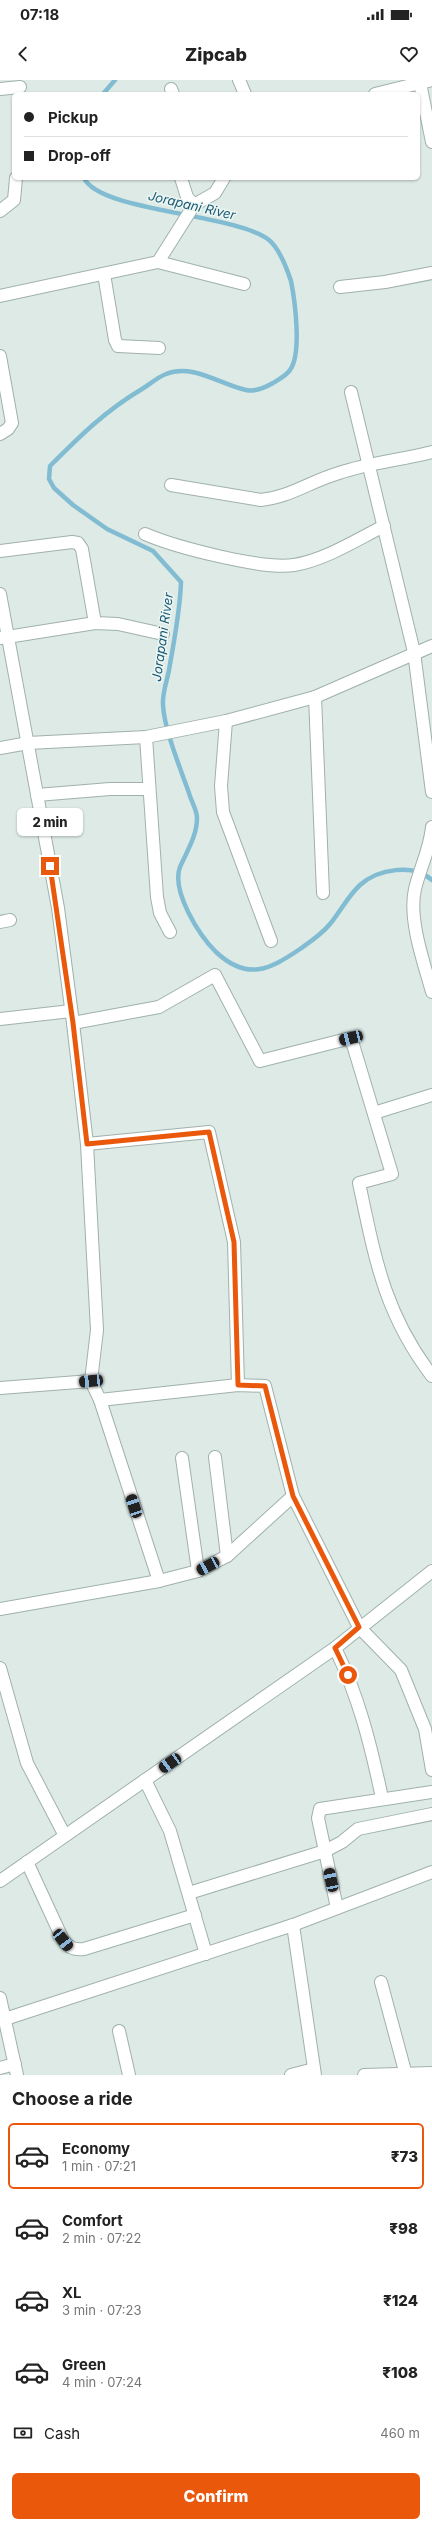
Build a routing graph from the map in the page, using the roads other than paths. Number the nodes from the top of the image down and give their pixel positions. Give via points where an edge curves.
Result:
1 (239, 80) edge
2 (417, 82) edge
3 (20, 87) edge
4 (0, 89) edge
5 (245, 92) edge
6 (382, 92) edge
7 (420, 92) edge
8 (420, 94) edge
9 (432, 142) edge
10 (16, 180) edge
11 (182, 180) edge
12 (223, 180) edge
13 (192, 208) junction
14 (0, 210) edge
15 (158, 262) junction
16 (432, 273) edge
17 (104, 274) junction
18 (244, 284) dead end
19 (340, 287) dead end
20 (0, 296) edge
21 (159, 348) dead end
22 (0, 356) edge
23 (3, 388) edge
24 (351, 392) dead end
25 (0, 434) edge
26 (432, 452) edge
27 (370, 465) junction
28 (172, 485) dead end
29 (384, 526) junction
30 (145, 534) dead end
31 (0, 551) edge
32 (0, 594) edge
33 (95, 623) junction
34 (163, 634) dead end
35 (4, 638) edge
36 (432, 646) edge
37 (414, 652) junction
38 (315, 697) junction
39 (226, 721) junction
40 (152, 737) junction
41 (28, 743) junction
42 (0, 748) edge
43 (149, 789) junction
44 (432, 792) edge
45 (37, 795) junction
46 (432, 827) edge
47 (323, 893) dead end
48 (170, 932) dead end
49 (271, 941) dead end
50 (432, 992) edge
51 (72, 1017) junction
52 (0, 1019) edge
53 (432, 1095) edge
54 (374, 1113) junction
55 (87, 1144) junction
56 (432, 1376) edge
57 (91, 1381) junction
58 (238, 1385) junction
59 (0, 1388) edge
60 (100, 1400) junction
61 (215, 1457) dead end
62 (182, 1458) dead end
63 (293, 1496) junction
64 (227, 1556) junction
65 (198, 1571) junction
66 (432, 1571) edge
67 (159, 1581) junction
68 (0, 1609) edge
69 (359, 1627) junction
70 (335, 1648) junction
71 (0, 1668) edge
72 (429, 1728) edge
73 (432, 1770) edge
74 (145, 1780) junction
75 (432, 1792) edge
76 (382, 1798) junction
77 (432, 1814) edge
78 (64, 1834) junction
79 (324, 1851) junction
80 (27, 1862) junction
81 (432, 1872) edge
82 (0, 1880) edge
83 (189, 1893) junction
84 (337, 1908) junction
85 (195, 1915) junction
86 (293, 1925) junction
87 (206, 1954) junction
88 (381, 1982) dead end
89 (0, 1998) edge
90 (5, 2019) junction
91 (119, 2031) dead end
92 (0, 2068) edge
93 (16, 2069) edge
94 (314, 2072) edge
95 (406, 2074) edge
96 (432, 2074) edge
97 (130, 2075) edge
98 (291, 2075) edge
99 (364, 2075) edge

1 - 5 street
2 - 6 street
2 - 7 street
3 - 4 street
8 - 9 street
10 - 14 street via 14,200
11 - 13 street
12 - 13 street via 215,193
13 - 15 street
15 - 17 street
15 - 18 street
16 - 19 street
17 - 20 street
17 - 21 street via 118,346
22 - 23 street
23 - 25 street via 12,423
24 - 27 street
26 - 27 street
27 - 28 street via 338,473 299,491 273,499 260,500
27 - 29 street
29 - 30 street via 317,558 281,566 163,542
29 - 37 street
31 - 33 street via 78,543 82,549
32 - 35 street
33 - 34 street via 118,624
33 - 35 street
35 - 41 street
36 - 37 street
37 - 38 street
37 - 44 street
38 - 39 street
38 - 47 street
39 - 40 street
39 - 49 street via 221,786 223,812
40 - 41 street
40 - 43 street
41 - 42 street
41 - 45 street
43 - 45 street via 110,789
43 - 48 street via 157,897 160,913
45 - 51 street via 58,908
46 - 50 street via 415,890 415,923
51 - 52 street
51 - 54 street via 159,1007 214,975 260,1062 351,1038
51 - 55 street
53 - 54 street
54 - 56 street via 392,1174 359,1183 380,1279 398,1323
55 - 57 street via 97,1330
55 - 58 street via 209,1132 234,1242
57 - 59 street
57 - 60 street
58 - 60 street
58 - 63 street via 265,1386
60 - 67 street
61 - 64 street
62 - 65 street
63 - 64 street
63 - 69 street
64 - 65 street
65 - 67 street
66 - 69 street
67 - 68 street
69 - 70 street
69 - 72 street via 401,1670
70 - 74 street
70 - 76 street via 359,1703 370,1739
71 - 78 street via 27,1763
72 - 73 street
74 - 78 street
74 - 83 street via 170,1831
75 - 76 street
76 - 79 street via 320,1809 318,1818
77 - 79 street via 358,1829 342,1842
78 - 80 street
79 - 83 street
79 - 84 street
80 - 82 street
80 - 85 street via 63,1940 68,1947 75,1950
81 - 84 street
83 - 85 street
84 - 86 street
85 - 87 street
86 - 87 street
86 - 94 street
87 - 90 street
88 - 95 street
89 - 90 street
90 - 93 street
91 - 97 street
92 - 93 street
94 - 98 street
95 - 96 street
95 - 99 street

